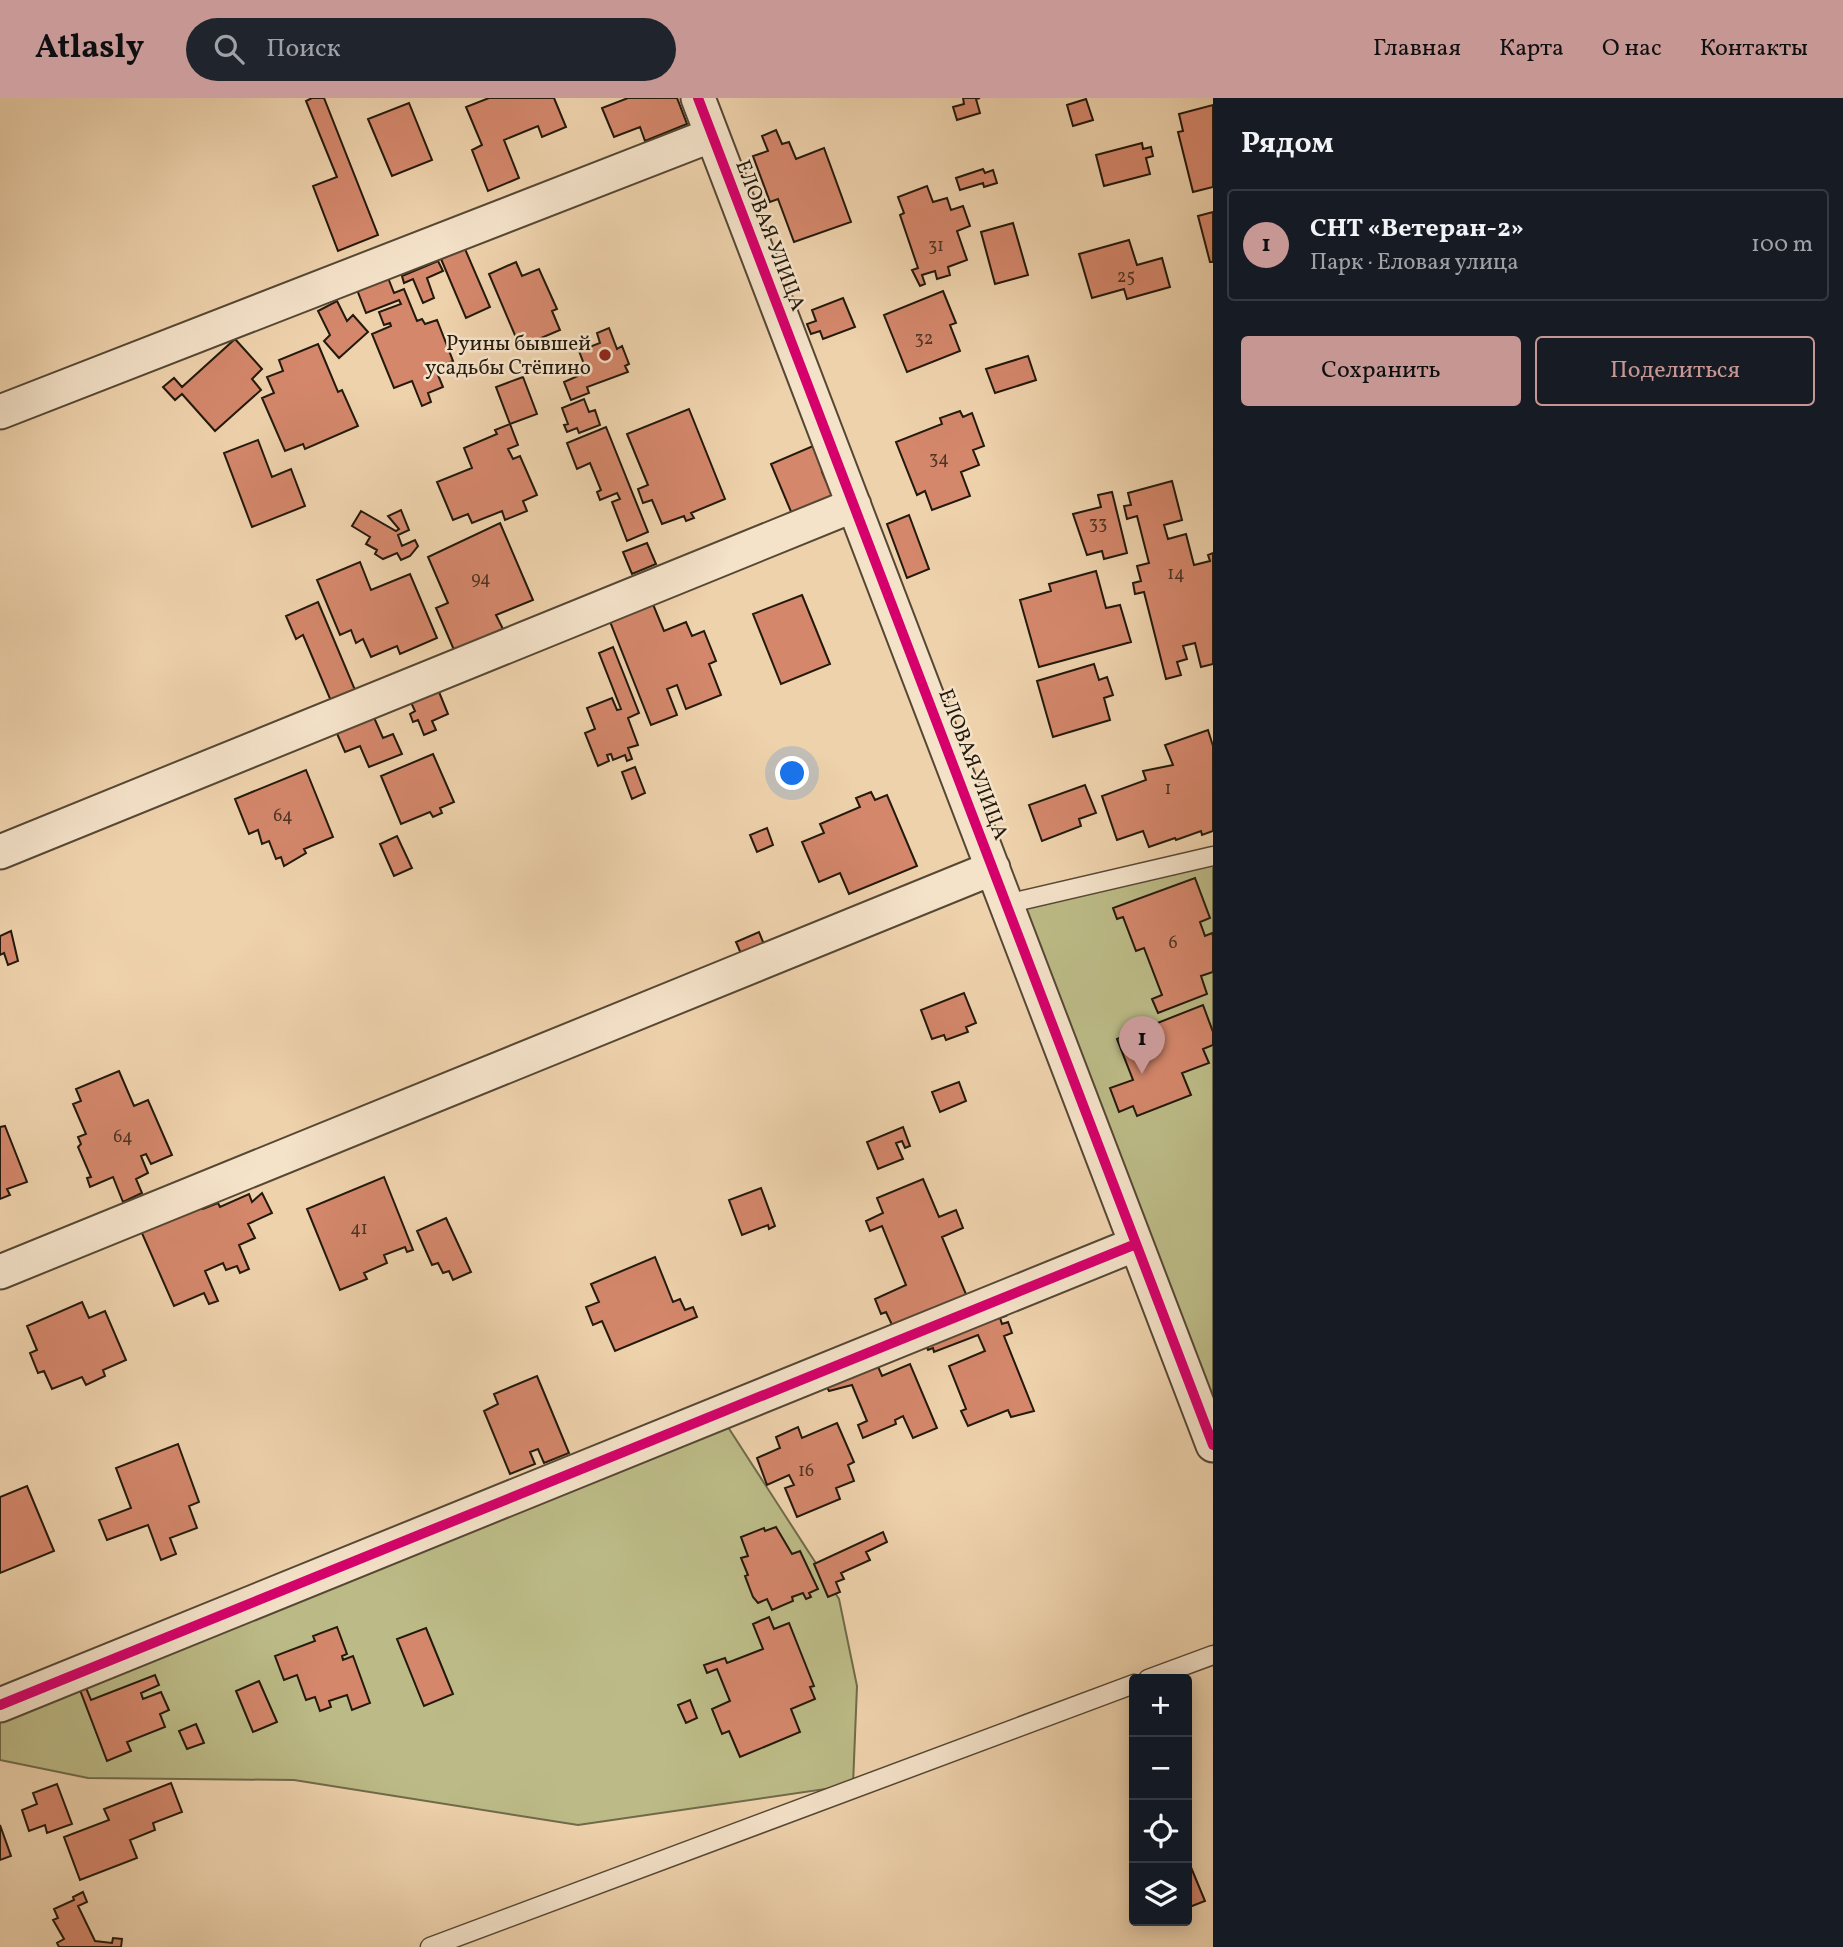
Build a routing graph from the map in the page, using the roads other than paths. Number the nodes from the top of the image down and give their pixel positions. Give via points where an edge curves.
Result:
1 (698, 98) edge
2 (712, 135) junction
3 (0, 412) edge
4 (854, 505) junction
5 (0, 852) edge
6 (1213, 856) edge
7 (993, 868) junction
8 (1006, 904) junction
9 (1136, 1244) junction
10 (0, 1272) edge
11 (1213, 1444) edge
12 (1213, 1655) edge
13 (1162, 1674) edge
14 (1129, 1686) edge
15 (0, 1705) edge
16 (430, 1947) edge

1 - 2 street, ЕЛОВАЯ УЛИЦА
2 - 3 street
2 - 4 street, ЕЛОВАЯ УЛИЦА
4 - 5 street
4 - 7 street, ЕЛОВАЯ УЛИЦА
6 - 8 lane
7 - 8 street, ЕЛОВАЯ УЛИЦА
7 - 10 street
8 - 9 street, ЕЛОВАЯ УЛИЦА
9 - 11 street, ЕЛОВАЯ УЛИЦА
9 - 15 street
12 - 13 lane
14 - 16 lane

